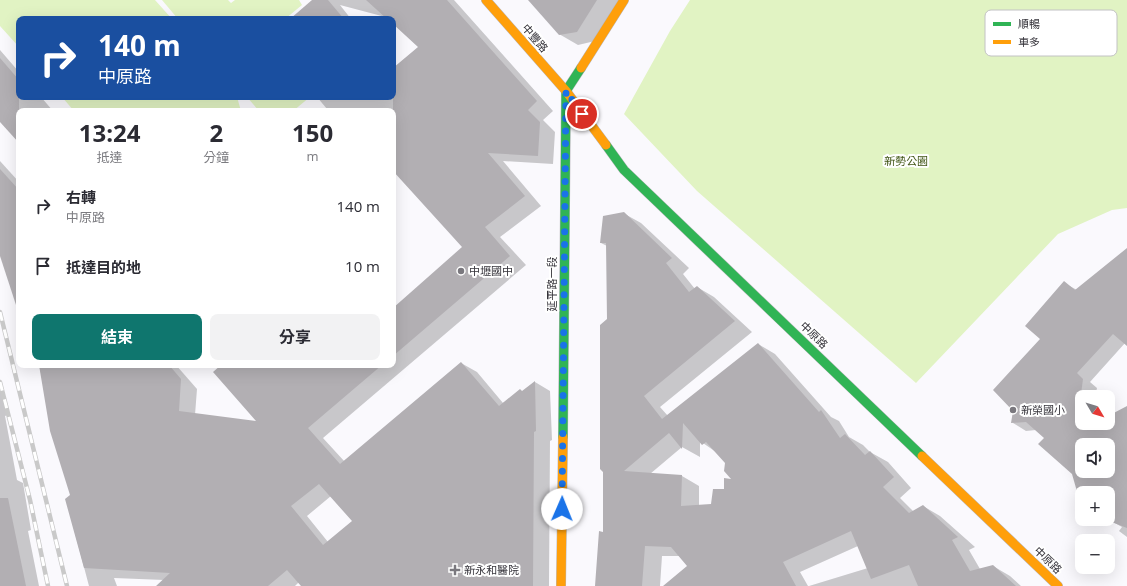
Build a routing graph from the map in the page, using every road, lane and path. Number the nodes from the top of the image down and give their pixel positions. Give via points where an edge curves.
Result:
1 (486, 0) edge
2 (624, 0) edge
3 (566, 91) junction
4 (561, 586) edge
5 (1058, 586) edge

1 - 3 main road, 中豐路
2 - 3 main road
3 - 4 main road, 延平路一段
3 - 5 main road, 中原路 via 624,170

